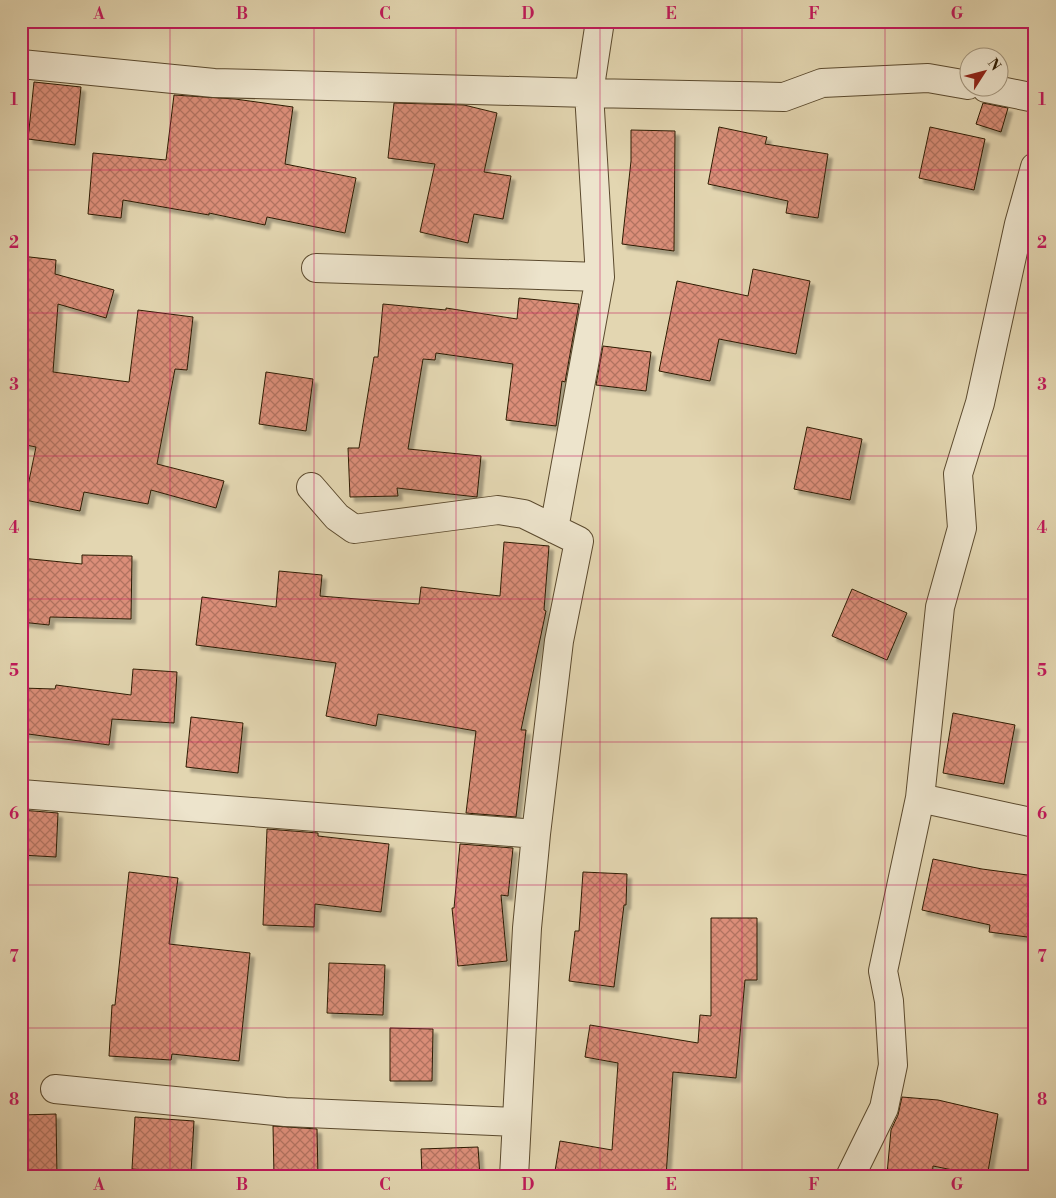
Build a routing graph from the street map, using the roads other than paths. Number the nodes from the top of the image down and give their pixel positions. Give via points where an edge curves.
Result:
1 (600, 21) edge
2 (21, 64) edge
3 (958, 83) edge
4 (1008, 92) edge
5 (589, 93) junction
6 (1035, 98) edge
7 (1035, 167) edge
8 (316, 268) dead end
9 (600, 277) junction
10 (311, 487) dead end
11 (554, 529) junction
12 (21, 794) edge
13 (920, 798) junction
14 (1035, 823) edge
15 (536, 834) junction
16 (55, 1089) dead end
17 (516, 1122) junction
18 (514, 1177) edge
19 (850, 1177) edge

1 - 5 street
2 - 5 street via 214,83
3 - 5 street via 928,78 822,82 784,97
4 - 6 street
5 - 9 street
7 - 13 street via 1019,224 980,402 958,474 962,528 940,607
8 - 9 street
9 - 11 street
10 - 11 street via 337,517 354,529 498,510 524,514
11 - 15 street via 580,541 559,641
12 - 15 street
13 - 14 street
13 - 19 street via 883,971 889,1001 892,1066 884,1108
15 - 17 street
16 - 17 street via 285,1112
17 - 18 street

